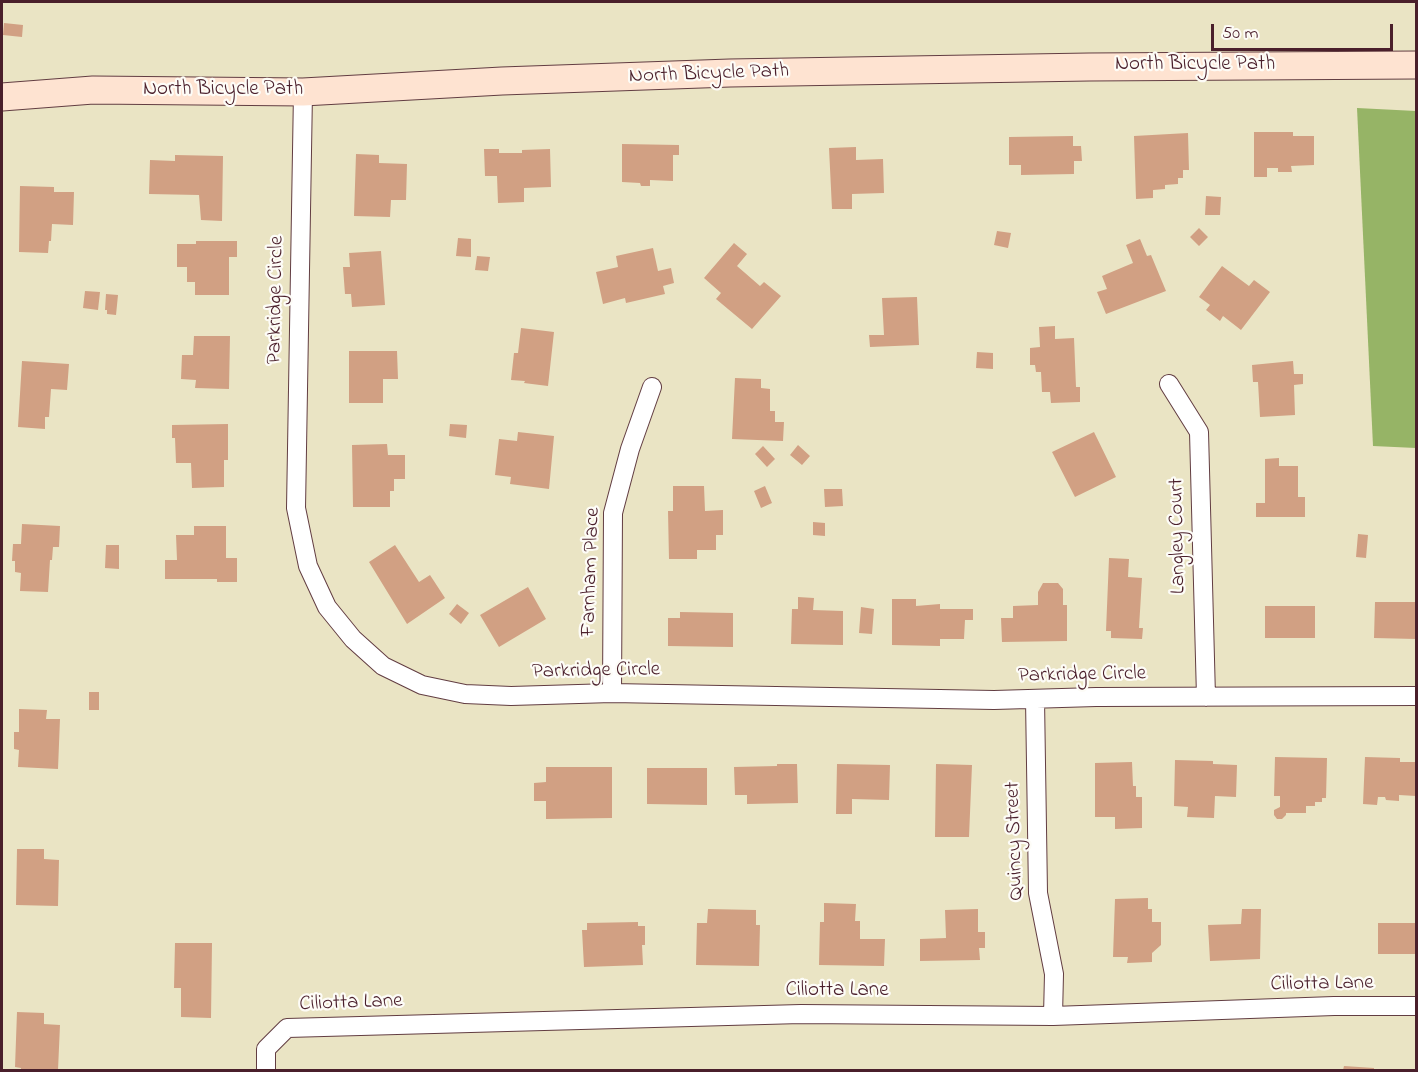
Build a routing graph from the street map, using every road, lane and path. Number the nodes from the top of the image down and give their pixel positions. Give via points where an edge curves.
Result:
1 (1416, 65) edge
2 (303, 92) junction
3 (2, 97) edge
4 (1169, 384) dead end
5 (652, 387) dead end
6 (612, 693) junction
7 (1416, 696) edge
8 (1206, 697) junction
9 (1035, 699) junction
10 (1416, 1006) edge
11 (1053, 1016) junction
12 (267, 1071) edge

1 - 2 street, North Bicycle Path via 730,74
2 - 3 street, North Bicycle Path via 93,90
2 - 6 street, Parkridge Circle via 296,508 308,566 327,607 352,639 383,666 422,685 465,694
4 - 8 street, Langley Court via 1199,432
5 - 6 street, Farnham Place via 613,513
6 - 9 street, Parkridge Circle
7 - 8 street, Parkridge Circle
8 - 9 street, Parkridge Circle
9 - 11 street, Quincy Street via 1038,893 1054,974
10 - 11 street, Ciliotta Lane
11 - 12 street, Ciliotta Lane via 801,1014 287,1028 266,1049

